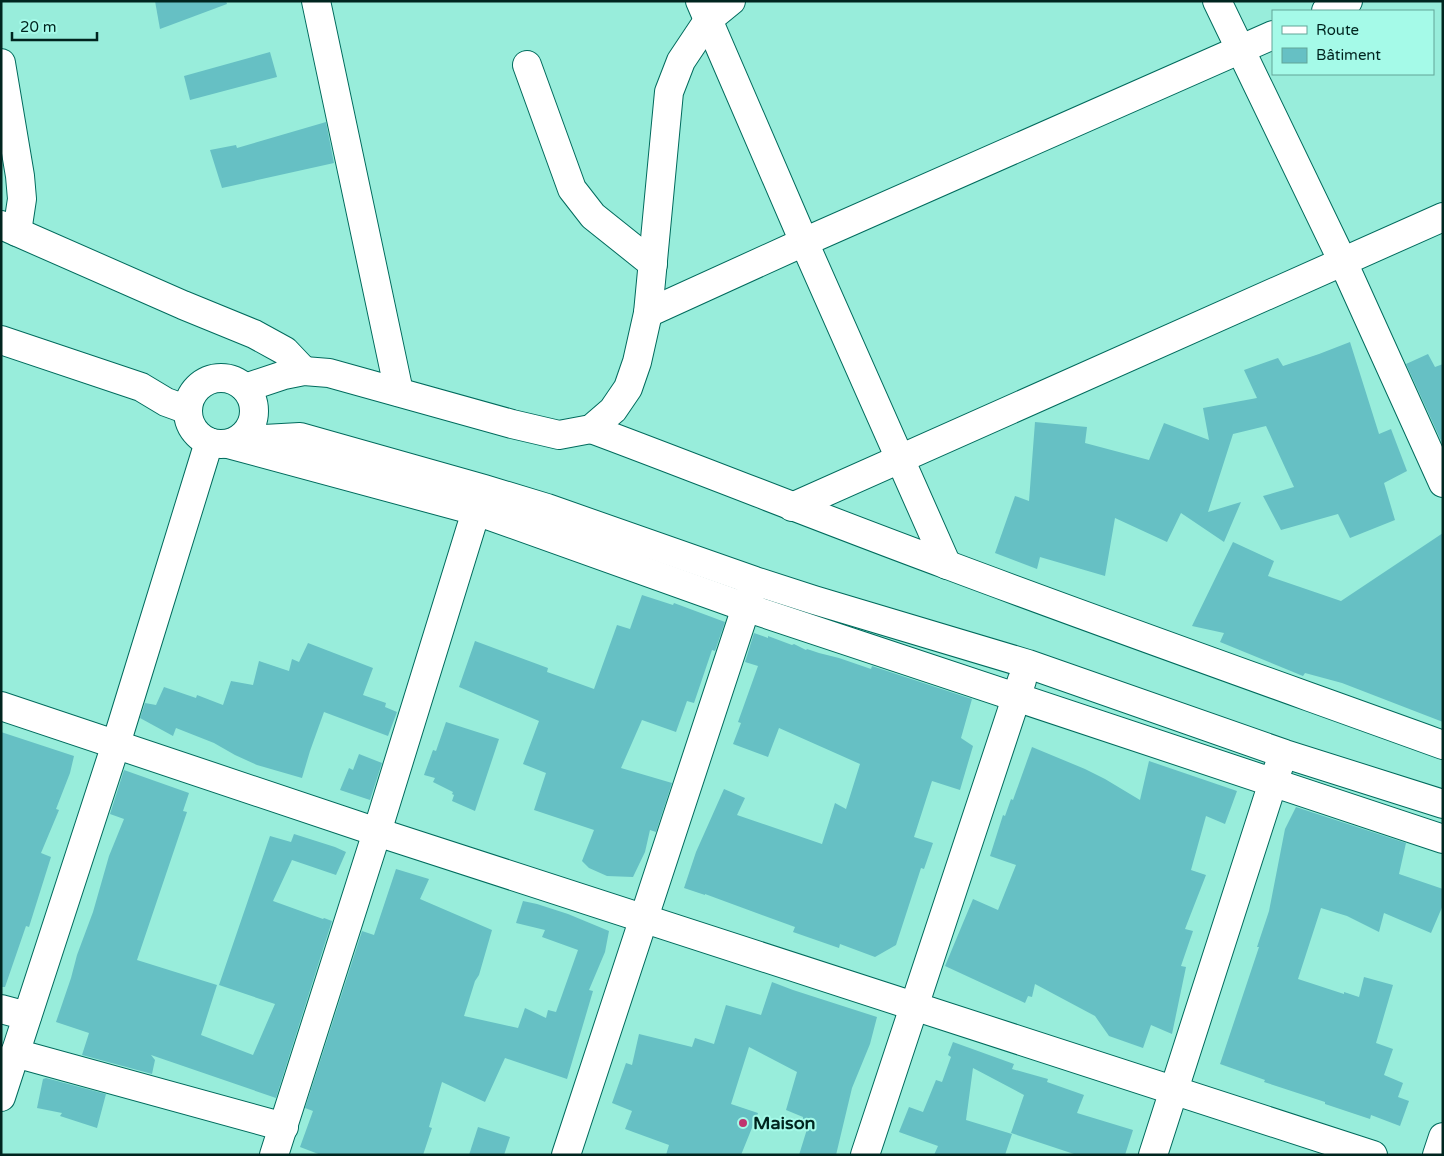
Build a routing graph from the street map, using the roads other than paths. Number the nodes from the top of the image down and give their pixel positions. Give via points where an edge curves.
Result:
1 (316, 1) edge
2 (731, 1) edge
3 (1218, 1) edge
4 (1348, 1) edge
5 (704, 10) edge
6 (1328, 10) edge
7 (1272, 35) edge
8 (1240, 49) junction
9 (1, 63) edge
10 (527, 65) dead end
11 (1443, 217) edge
12 (9, 228) edge
13 (804, 242) junction
14 (1343, 262) junction
15 (653, 264) junction
16 (648, 313) junction
17 (1, 340) edge
18 (304, 371) junction
19 (399, 392) junction
20 (249, 397) junction
21 (192, 399) junction
22 (591, 429) junction
23 (300, 437) junction
24 (225, 442) junction
25 (900, 459) junction
26 (1440, 473) edge
27 (480, 500) junction
28 (792, 507) junction
29 (947, 565) junction
30 (755, 581) junction
31 (745, 607) junction
32 (1028, 664) junction
33 (1016, 697) junction
34 (1, 706) edge
35 (116, 744) junction
36 (1443, 745) edge
37 (1285, 754) junction
38 (1273, 782) junction
39 (1443, 804) edge
40 (377, 832) junction
41 (1443, 839) edge
42 (643, 919) junction
43 (915, 1007) junction
44 (1, 1009) edge
45 (27, 1016) junction
46 (15, 1053) junction
47 (1174, 1090) junction
48 (1, 1096) edge
49 (1443, 1137) edge
50 (281, 1147) edge
51 (566, 1155) edge
52 (865, 1155) edge
53 (1153, 1155) edge
54 (1373, 1155) edge
55 (1437, 1155) edge

1 - 19 street
2 - 5 street
3 - 8 street
4 - 6 street
5 - 13 street
5 - 15 street via 669,92
7 - 8 street
8 - 13 street
8 - 14 street
9 - 12 street via 22,199
10 - 15 street via 572,189 592,216
11 - 14 street
12 - 18 street via 254,334 285,352
13 - 16 street
13 - 25 street
14 - 25 street
14 - 26 street
15 - 16 street
16 - 22 street via 628,388 613,410
17 - 21 street via 141,387 166,402
18 - 19 street via 329,373
18 - 20 street via 284,374
19 - 22 street via 559,435
20 - 21 street via 237,382 219,378 210,380
20 - 23 street
20 - 24 street via 254,416 251,425 245,434
21 - 24 street via 190,420 194,429 201,437
22 - 28 street
23 - 24 street
23 - 27 street
24 - 27 street
24 - 35 street
25 - 28 street
25 - 29 street
27 - 30 street via 556,512
27 - 31 street
27 - 40 street
28 - 29 street
29 - 36 street
30 - 31 street
30 - 32 street
31 - 33 street
31 - 42 street
32 - 33 street
32 - 37 street
33 - 38 street
33 - 43 street
34 - 35 street
35 - 40 street
35 - 45 street
37 - 38 street
37 - 39 street
38 - 41 street
38 - 47 street
40 - 42 street
40 - 50 street
42 - 43 street
42 - 51 street
43 - 47 street
43 - 52 street
44 - 45 street
45 - 46 street
46 - 48 street
46 - 50 street
47 - 53 street
47 - 54 street
49 - 55 street

